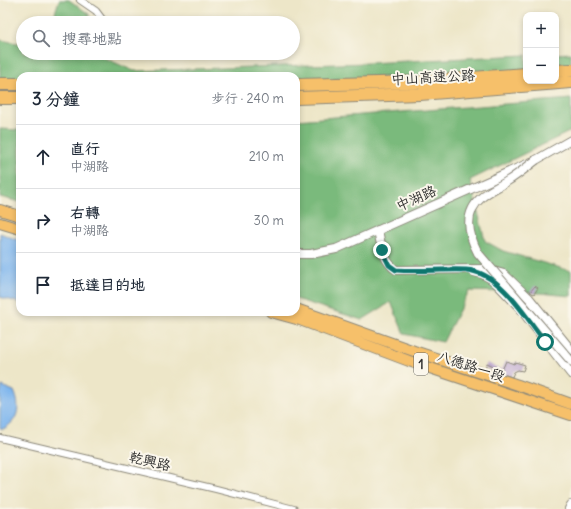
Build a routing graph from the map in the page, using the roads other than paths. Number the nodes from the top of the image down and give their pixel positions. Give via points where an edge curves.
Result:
1 (80, 0) edge
2 (99, 16) edge
3 (571, 70) edge
4 (559, 72) edge
5 (523, 74) edge
6 (571, 82) edge
7 (0, 84) edge
8 (16, 84) edge
9 (300, 85) edge
10 (0, 98) edge
11 (16, 98) edge
12 (300, 98) edge
13 (571, 140) edge
14 (536, 160) junction
15 (0, 210) edge
16 (16, 215) edge
17 (0, 222) edge
18 (16, 228) edge
19 (378, 230) junction
20 (300, 254) edge
21 (467, 270) junction
22 (300, 309) edge
23 (286, 316) edge
24 (571, 350) edge
25 (571, 361) edge
26 (571, 374) edge
27 (571, 404) edge
28 (571, 415) edge
29 (0, 438) edge
30 (571, 504) edge
31 (294, 509) edge
32 (569, 509) edge

1 - 2 street
3 - 4 highway
5 - 9 highway, 中山高速公路 via 419,82
6 - 12 highway, 中山高速公路 via 420,94
7 - 8 highway
10 - 11 highway
13 - 14 street, 中湖路
14 - 19 street, 中湖路
14 - 25 street, bridge via 482,198 470,212 468,226 471,241 478,253
15 - 16 main road
17 - 18 main road
19 - 20 street, 中湖路 via 336,249
19 - 21 street via 385,258 396,270
21 - 24 street via 486,269 504,274 529,298
21 - 26 street via 482,274 498,285 519,307
22 - 27 main road, 八德路一段 / 1
23 - 28 main road, 八德路一段 / 1
29 - 31 street, 乾興路
30 - 32 street

